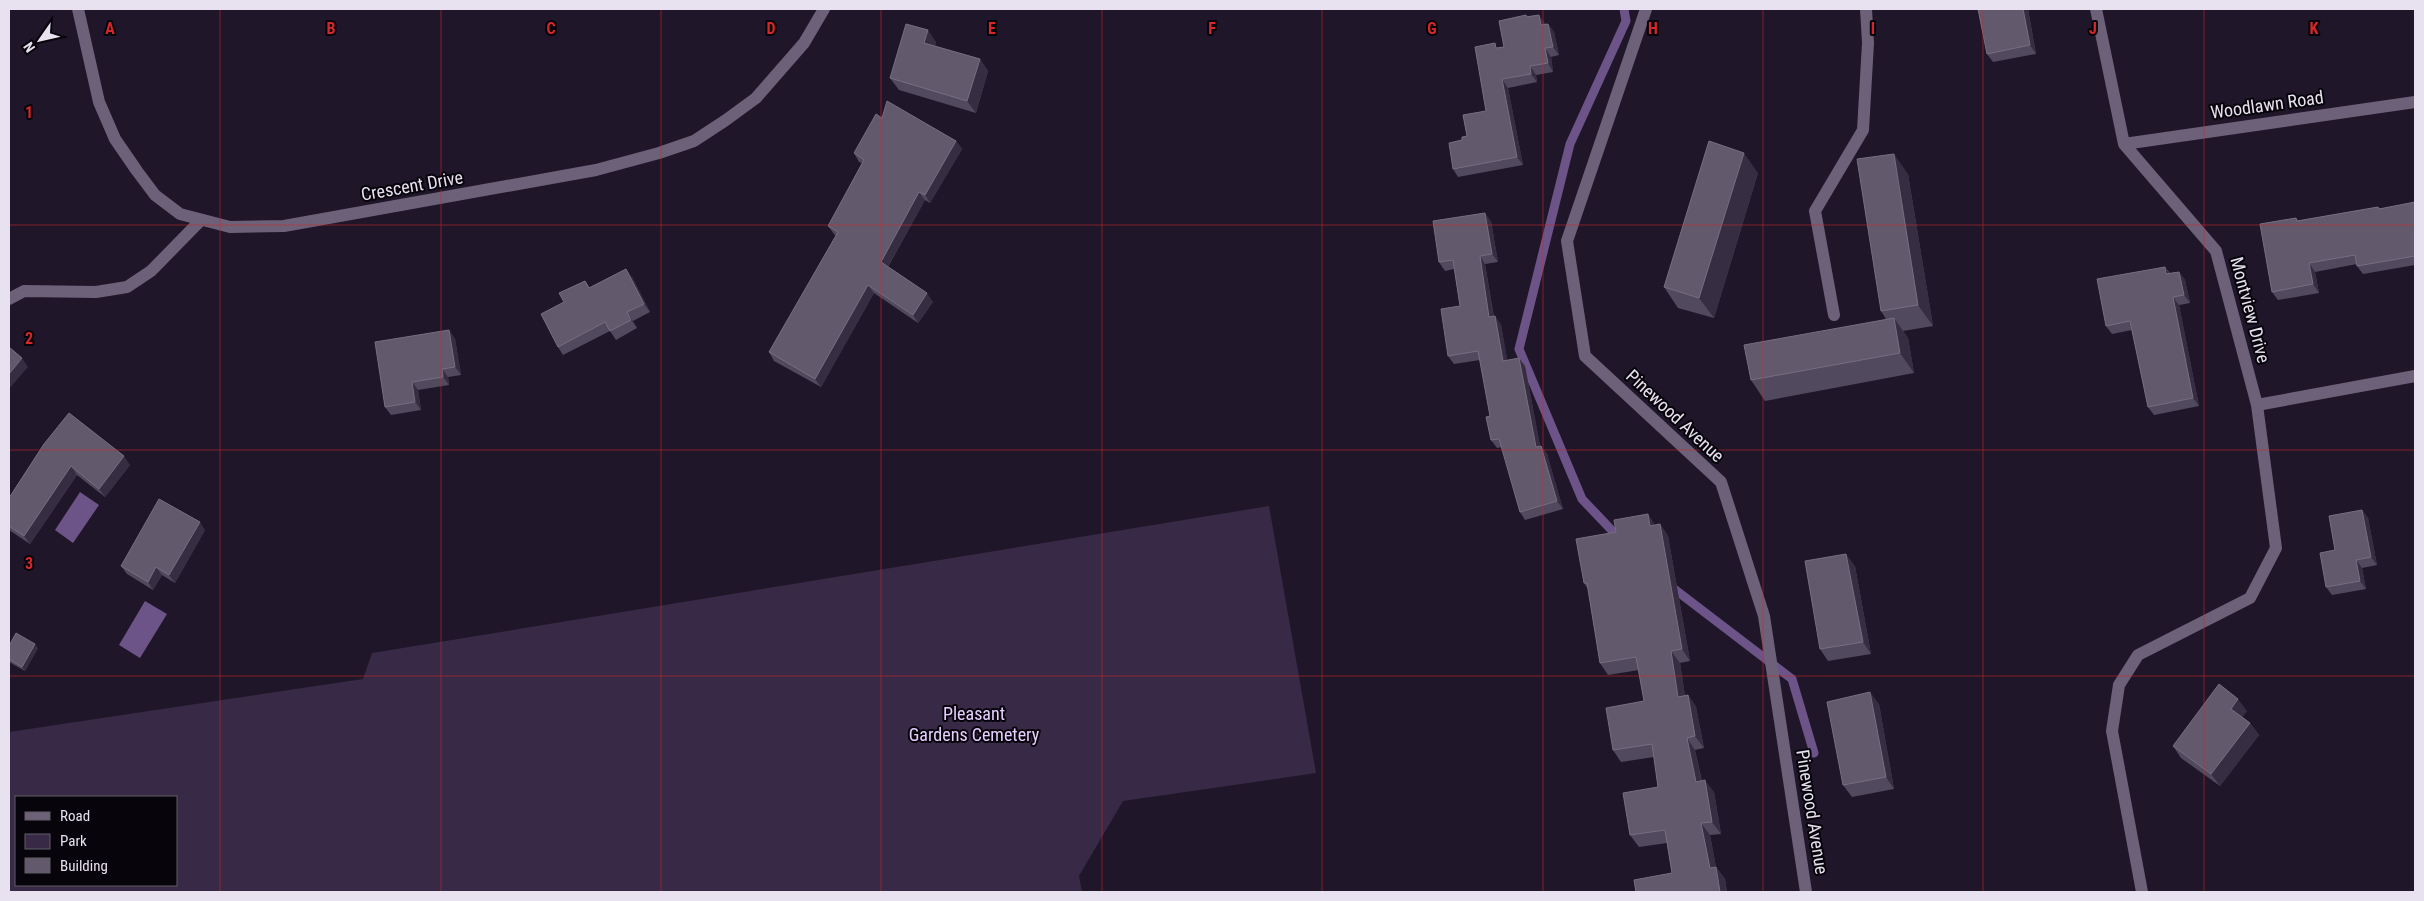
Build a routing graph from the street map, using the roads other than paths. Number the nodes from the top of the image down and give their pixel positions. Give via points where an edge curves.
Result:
1 (78, 9) edge
2 (824, 9) edge
3 (1646, 9) edge
4 (1866, 9) edge
5 (2096, 9) edge
6 (2415, 102) edge
7 (2124, 144) junction
8 (200, 220) junction
9 (9, 299) edge
10 (1834, 315) dead end
11 (2415, 376) edge
12 (2257, 404) junction
13 (1806, 892) edge
14 (2142, 892) edge

1 - 8 street, Crescent Drive via 99,102 115,139 155,195 180,214
2 - 8 street, Crescent Drive via 804,43 756,98 694,141 659,153 596,170 284,226 230,227
3 - 13 street, Pinewood Avenue via 1567,241 1585,356 1721,482 1764,616
4 - 10 street via 1868,43 1863,130 1814,211
5 - 7 street, Montview Drive
6 - 7 street, Woodlawn Road
7 - 12 street, Montview Drive via 2216,251
8 - 9 street via 151,271 127,287 96,292 24,291
11 - 12 street
12 - 14 street, Montview Drive via 2276,548 2250,598 2138,655 2119,685 2112,730

